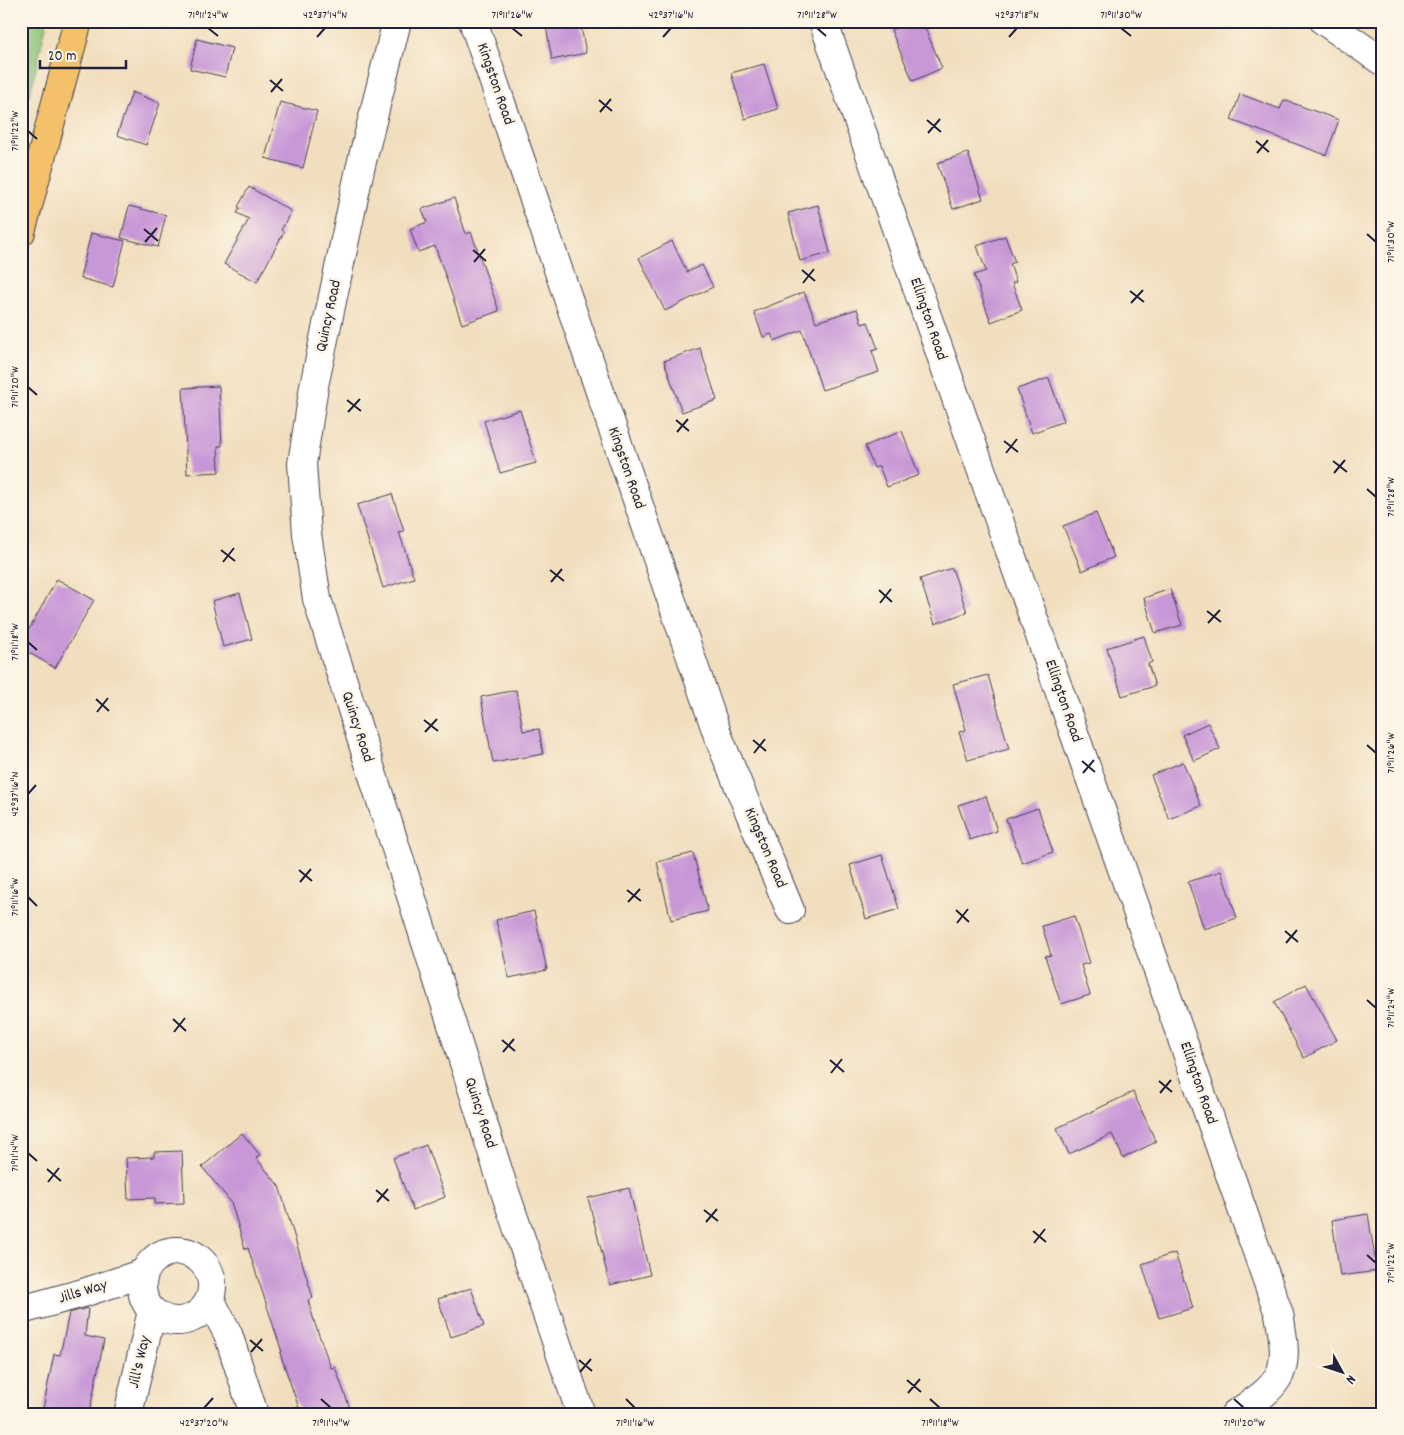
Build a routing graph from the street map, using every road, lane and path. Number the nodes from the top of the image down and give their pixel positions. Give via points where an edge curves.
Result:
1 (78, 21) edge
2 (397, 21) edge
3 (473, 21) edge
4 (823, 21) edge
5 (1324, 21) edge
6 (1383, 62) edge
7 (29, 175) edge
8 (21, 232) edge
9 (790, 910) dead end
10 (144, 1273) junction
11 (210, 1299) junction
12 (21, 1310) edge
13 (152, 1311) junction
14 (128, 1414) edge
15 (254, 1414) edge
16 (581, 1414) edge
17 (1235, 1414) edge

1 - 7 main road
2 - 16 street, Quincy Road via 360,168 314,386 302,464 307,534 317,600 503,1186
3 - 9 street, Kingston Road via 718,736
4 - 17 street, Ellington Road via 1279,1314 1284,1344 1282,1371 1275,1383 1257,1400
5 - 6 street
7 - 8 main road
10 - 11 street, Jills Way via 159,1256 180,1251 190,1254 207,1268 212,1288
10 - 12 street, Jills Way
10 - 13 street via 142,1293
11 - 13 street via 195,1317 184,1321 172,1322
11 - 15 street, Jills Way via 228,1334
13 - 14 street, Jill's Way

